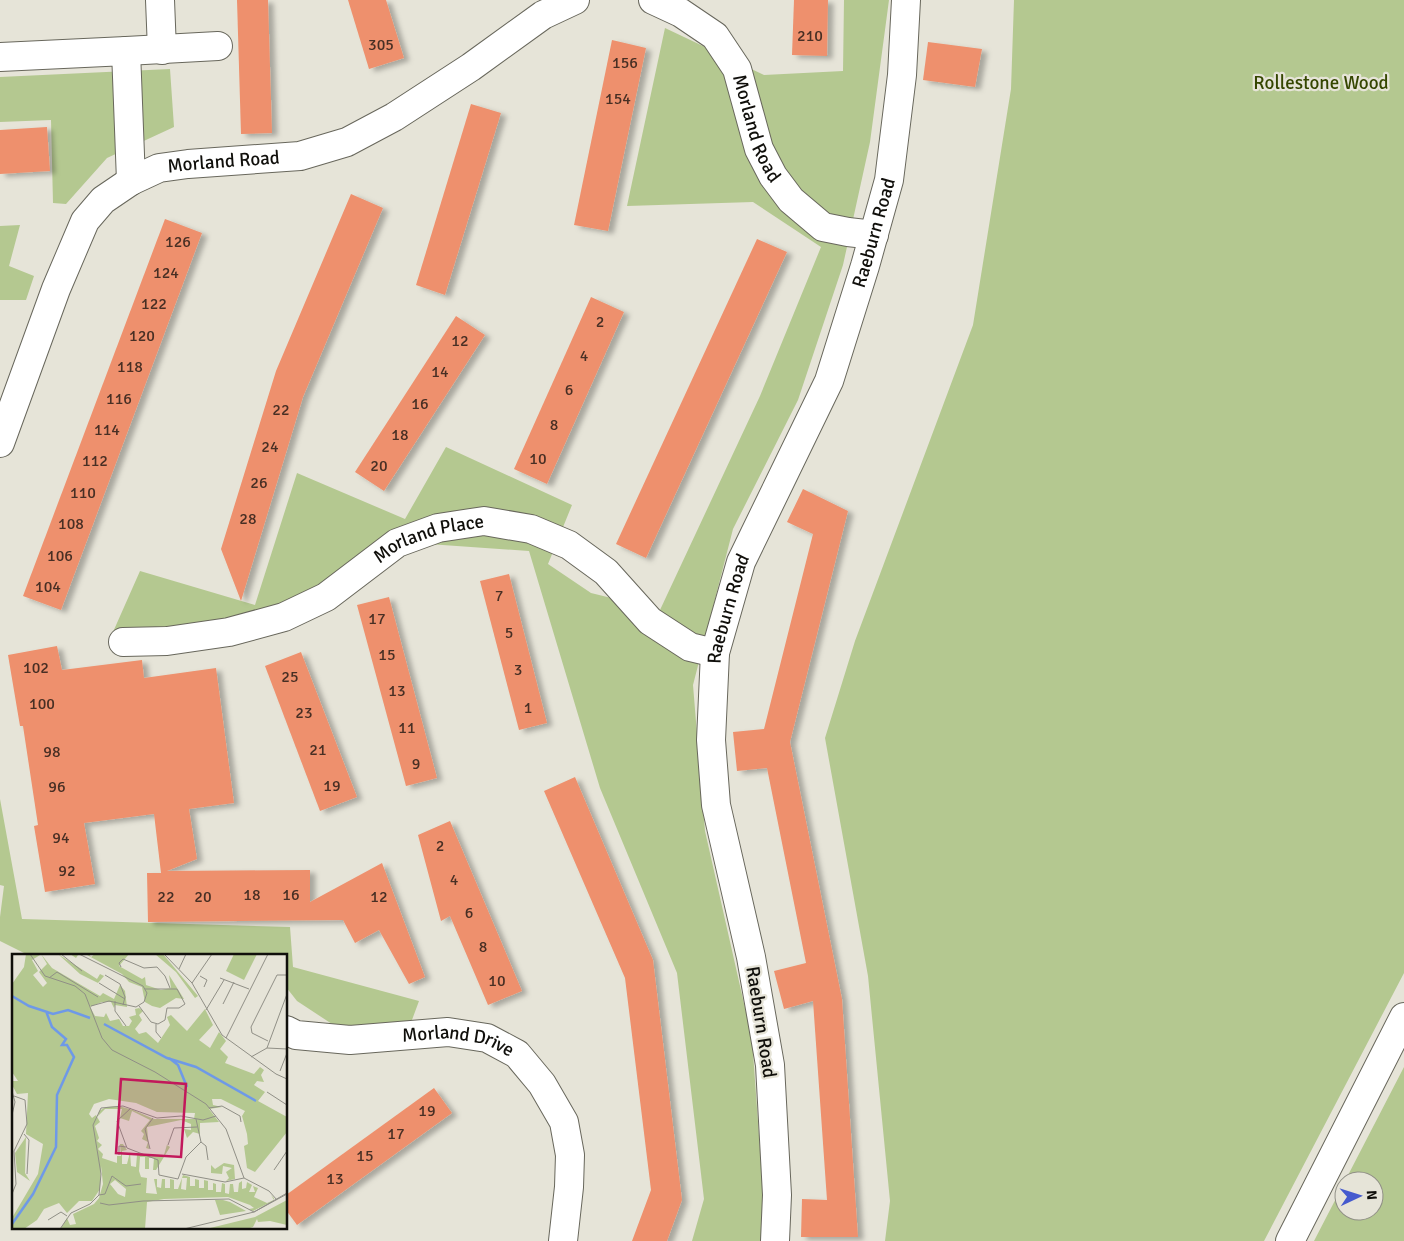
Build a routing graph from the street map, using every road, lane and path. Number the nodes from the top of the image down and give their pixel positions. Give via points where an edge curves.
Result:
1 (160, 0) edge
2 (575, 0) edge
3 (653, 0) edge
4 (906, 0) edge
5 (218, 46) dead end
6 (162, 50) junction
7 (126, 52) junction
8 (0, 57) edge
9 (131, 181) junction
10 (874, 235) junction
11 (0, 443) edge
12 (122, 642) dead end
13 (715, 653) junction
14 (1404, 1017) edge
15 (288, 1031) edge
16 (563, 1241) edge
17 (775, 1241) edge
18 (1290, 1241) edge

1 - 6 street
2 - 9 street, Morland Road via 543,15 394,117 347,142 300,156 159,168
3 - 10 street, Morland Road via 715,36 737,69 759,149 791,200 823,226
4 - 10 street, Raeburn Road via 902,75 889,180
5 - 6 street
6 - 7 street
7 - 8 street
7 - 9 street
9 - 11 street, Morland Road via 103,200 85,221 56,289
10 - 13 street, Raeburn Road via 829,381 741,562
12 - 13 street, Morland Place via 168,641 229,632 284,617 326,598 397,543 438,528 484,521 531,528 569,545 606,572 650,621 690,647
13 - 17 street, Raeburn Road via 711,740 716,805 751,957 770,1065 777,1195
14 - 18 street
15 - 16 street, Morland Drive via 296,1035 350,1040 448,1032 488,1038 517,1054 542,1084 564,1122 570,1156

